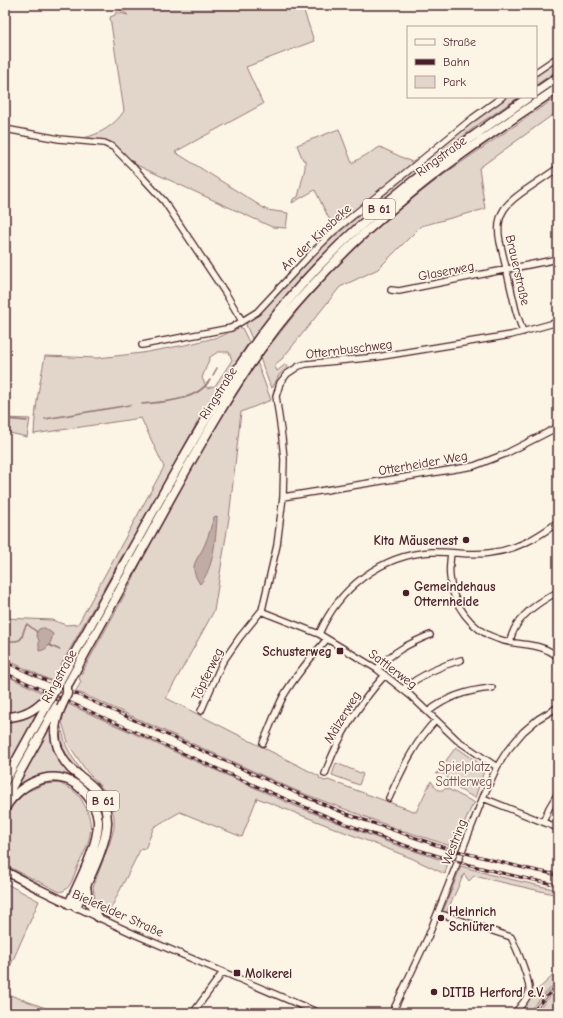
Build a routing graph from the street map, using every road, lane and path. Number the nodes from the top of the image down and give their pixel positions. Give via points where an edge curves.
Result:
1 (558, 56) edge
2 (537, 71) edge
3 (558, 77) edge
4 (558, 88) edge
5 (537, 91) edge
6 (501, 98) edge
7 (528, 98) edge
8 (5, 129) edge
9 (558, 168) edge
10 (558, 259) edge
11 (506, 270) junction
12 (391, 290) dead end
13 (242, 321) junction
14 (558, 322) edge
15 (523, 332) junction
16 (142, 345) dead end
17 (558, 427) edge
18 (284, 497) junction
19 (558, 522) edge
20 (450, 553) junction
21 (558, 592) edge
22 (262, 610) junction
23 (319, 634) junction
24 (430, 635) dead end
25 (328, 639) junction
26 (510, 642) junction
27 (558, 657) edge
28 (461, 660) dead end
29 (377, 669) junction
30 (386, 675) junction
31 (492, 688) dead end
32 (403, 689) junction
33 (53, 703) junction
34 (558, 707) edge
35 (201, 711) dead end
36 (428, 712) junction
37 (5, 717) edge
38 (436, 720) junction
39 (263, 743) dead end
40 (497, 767) junction
41 (325, 774) dead end
42 (5, 782) edge
43 (558, 793) edge
44 (389, 798) dead end
45 (483, 798) junction
46 (5, 799) edge
47 (5, 808) edge
48 (543, 822) junction
49 (558, 828) edge
50 (5, 871) edge
51 (86, 886) junction
52 (72, 905) junction
53 (438, 913) junction
54 (98, 917) junction
55 (223, 972) junction
56 (193, 1013) edge
57 (319, 1013) edge
58 (394, 1013) edge
59 (515, 1013) edge

1 - 2 street
3 - 5 highway
4 - 33 highway, Ringstraße / B 61 via 410,193 343,253 284,319 256,355 203,439 67,686
6 - 13 street, An der Kinsbeke via 334,231 257,312
7 - 33 highway, Ringstraße / B 61, bridge via 416,178 371,215 336,248 277,313 226,384 196,435 54,692 48,694
8 - 13 street via 60,139 104,143 112,147 164,201
9 - 11 street, Brauerstraße via 514,197 504,209 499,220 498,234
10 - 11 street, Glaserweg
11 - 12 street, Glaserweg via 399,291
11 - 15 street, Brauerstraße
13 - 16 street, An der Kinsbeke via 220,331
14 - 15 street, Otternbuschweg
15 - 18 street, Otternbuschweg via 405,353 306,364 292,370 280,383 276,396 284,459
17 - 18 street, Otterheider Weg via 474,466
18 - 22 street, Otternbuschweg via 277,545
19 - 20 street via 535,539 508,549 488,554
20 - 23 street via 411,555 376,568 344,593 330,612
20 - 26 street via 452,588 462,611 475,626 488,635
21 - 26 street via 529,611 513,630
22 - 23 street, Sattlerweg
22 - 35 street, Töpferweg via 240,636 222,664
23 - 25 street, Sattlerweg
24 - 29 street via 400,649
25 - 29 street, Sattlerweg
25 - 39 street via 311,657 284,695
26 - 27 street via 539,646
28 - 32 street via 435,668
29 - 30 street, Sattlerweg
30 - 32 street, Sattlerweg
30 - 41 street, Mälzerweg via 370,692 344,730
31 - 36 street via 455,696
32 - 36 street, Sattlerweg
33 - 37 highway, B 61 via 40,705 19,716
33 - 42 highway, Ringstraße / B 61
33 - 46 highway, Ringstraße / B 61
33 - 51 highway, B 61 via 56,716 56,744 60,753 71,769 98,793 106,812 106,833
34 - 40 street, Westring via 523,732
36 - 38 street, Sattlerweg
38 - 40 street, Sattlerweg via 457,740
38 - 44 street via 412,751
40 - 45 street, Westring
43 - 48 street
45 - 48 street
45 - 53 street, Westring
47 - 52 highway via 21,788 33,781 47,778 65,779 84,791 90,799 98,820 97,832
48 - 49 street
50 - 52 main road, Bielefelder Straße
51 - 52 highway, B 61
51 - 54 highway via 90,905
52 - 54 street, Bielefelder Straße
53 - 58 street, Westring
53 - 59 street via 510,938 521,961 529,990
54 - 55 street, Bielefelder Straße
55 - 56 street
55 - 57 street, Bielefelder Straße

